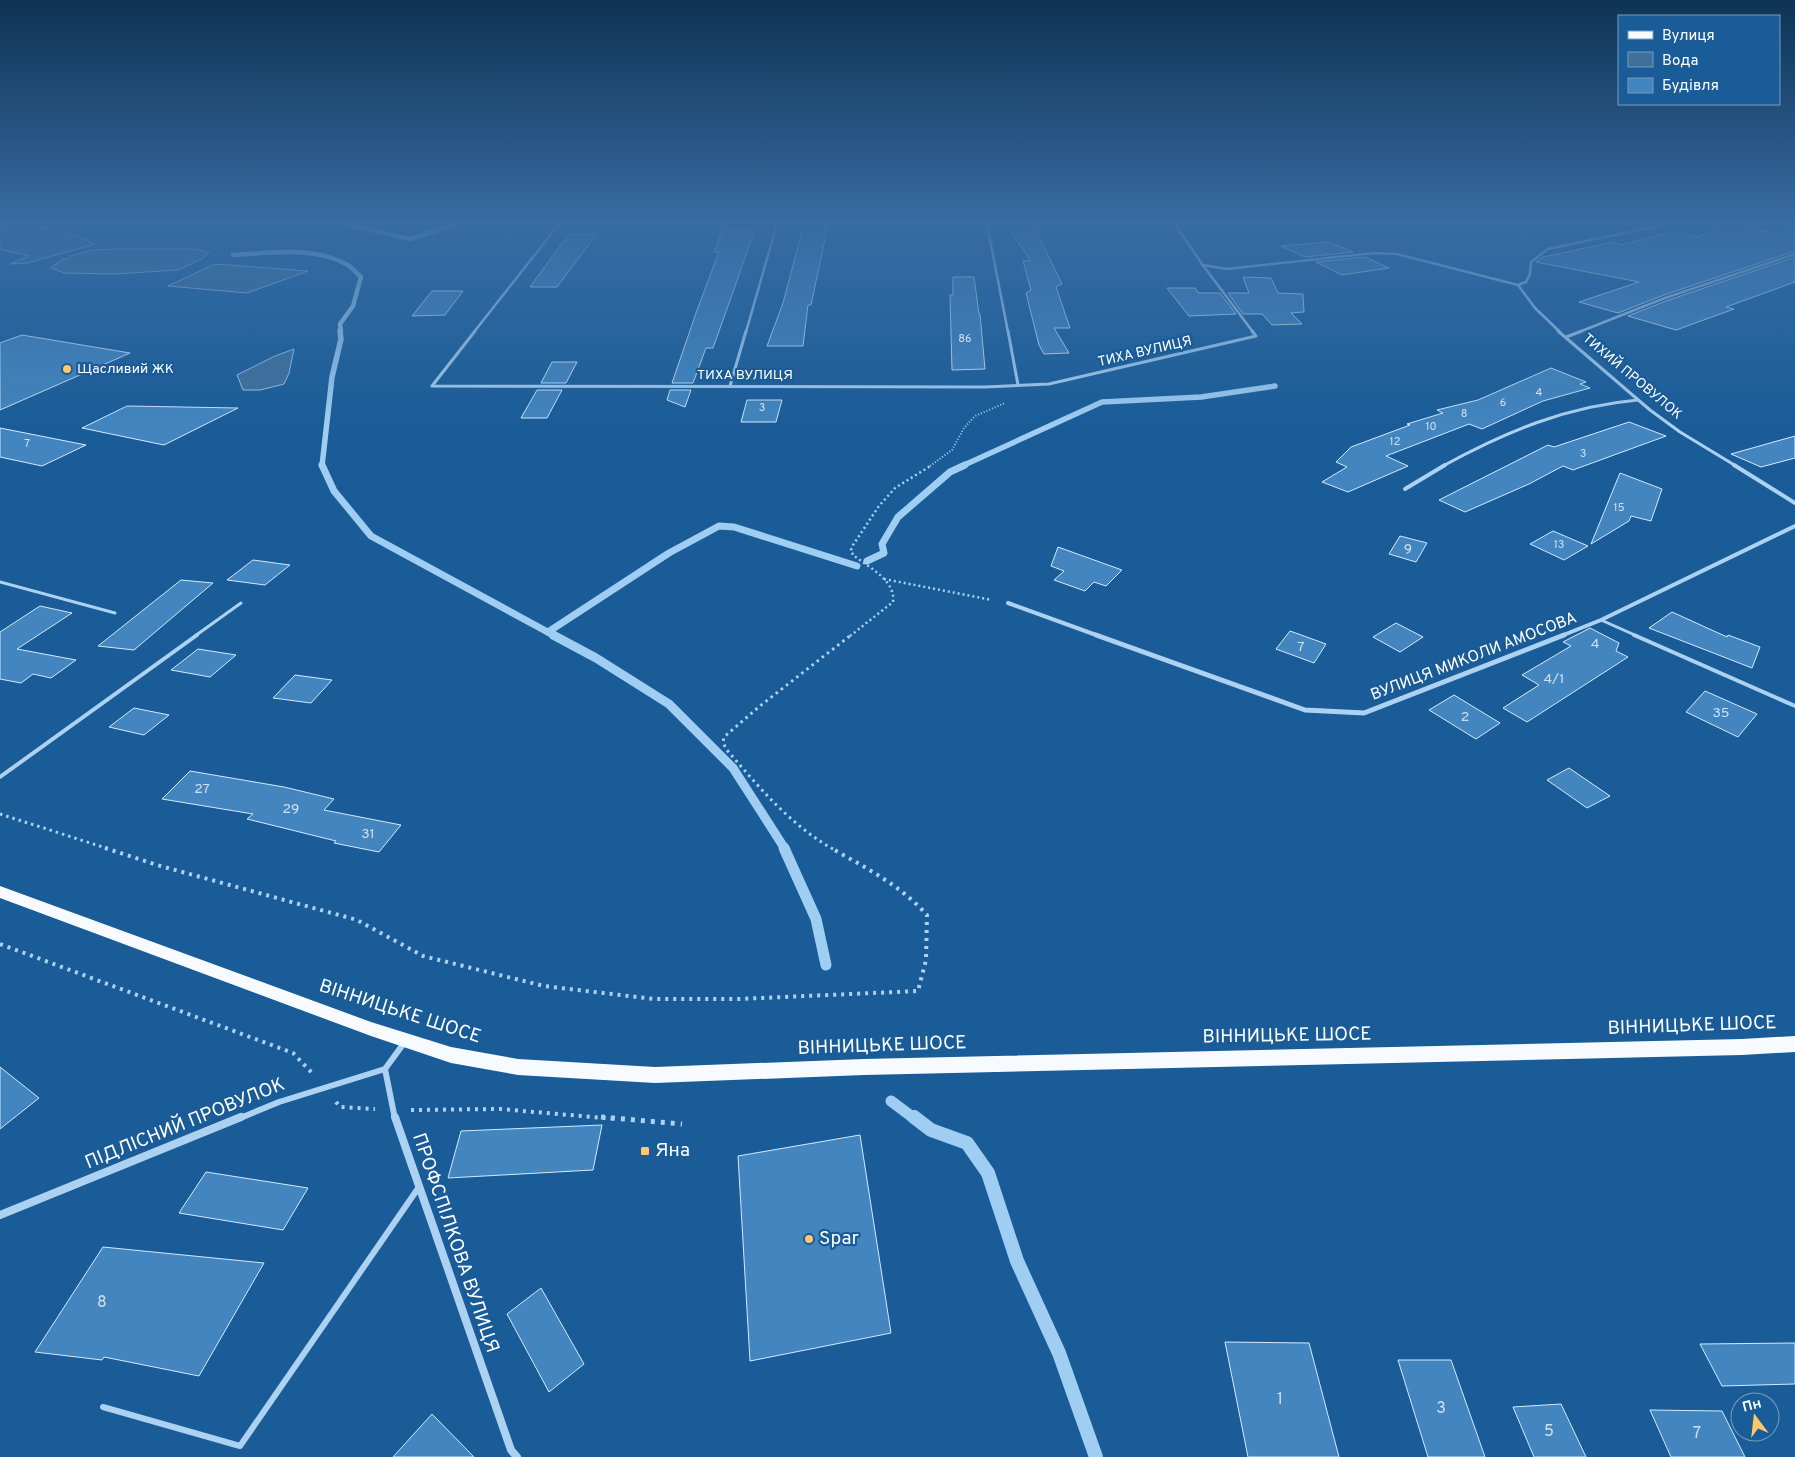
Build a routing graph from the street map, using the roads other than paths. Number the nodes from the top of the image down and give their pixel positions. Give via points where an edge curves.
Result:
1 (506, 292) edge
2 (757, 292) edge
3 (1000, 292) edge
4 (1223, 292) edge
5 (1523, 292) edge
6 (1684, 292) edge
7 (1566, 337) junction
8 (1018, 385) junction
9 (730, 386) junction
10 (1638, 400) junction
11 (1405, 489) dead end
12 (1795, 503) edge
13 (1795, 526) edge
14 (0, 582) edge
15 (241, 603) dead end
16 (1008, 603) road end
17 (115, 614) dead end
18 (1601, 620) junction
19 (1795, 706) edge
20 (0, 777) edge
21 (0, 892) edge
22 (406, 1040) junction
23 (1795, 1044) edge
24 (385, 1069) junction
25 (419, 1187) junction
26 (0, 1215) edge
27 (103, 1407) dead end
28 (517, 1457) edge

1 - 9 street, ТИХА ВУЛИЦЯ via 432,386
2 - 9 street
3 - 8 street
4 - 8 street, ТИХА ВУЛИЦЯ via 1256,336 1058,382
5 - 7 street, ТИХИЙ ПРОВУЛОК
6 - 7 street
7 - 10 street, ТИХИЙ ПРОВУЛОК
8 - 9 street, ТИХА ВУЛИЦЯ via 985,388
10 - 11 street via 1591,404 1534,423 1452,460
10 - 12 street, ТИХИЙ ПРОВУЛОК via 1680,432
13 - 18 street, ВУЛИЦЯ МИКОЛИ АМОСОВА
14 - 17 lane
15 - 20 lane
16 - 18 street, ВУЛИЦЯ МИКОЛИ АМОСОВА via 1305,710 1364,713
18 - 19 lane
21 - 22 main road, ВІННИЦЬКЕ ШОСЕ
22 - 23 main road, ВІННИЦЬКЕ ШОСЕ via 450,1054 518,1067 654,1075
22 - 24 street
24 - 25 street, ПРОФСПІЛКОВА ВУЛИЦЯ via 392,1110
24 - 26 street, ПІДЛІСНИЙ ПРОВУЛОК via 279,1102
25 - 27 lane via 240,1446
25 - 28 street, ПРОФСПІЛКОВА ВУЛИЦЯ via 511,1450

